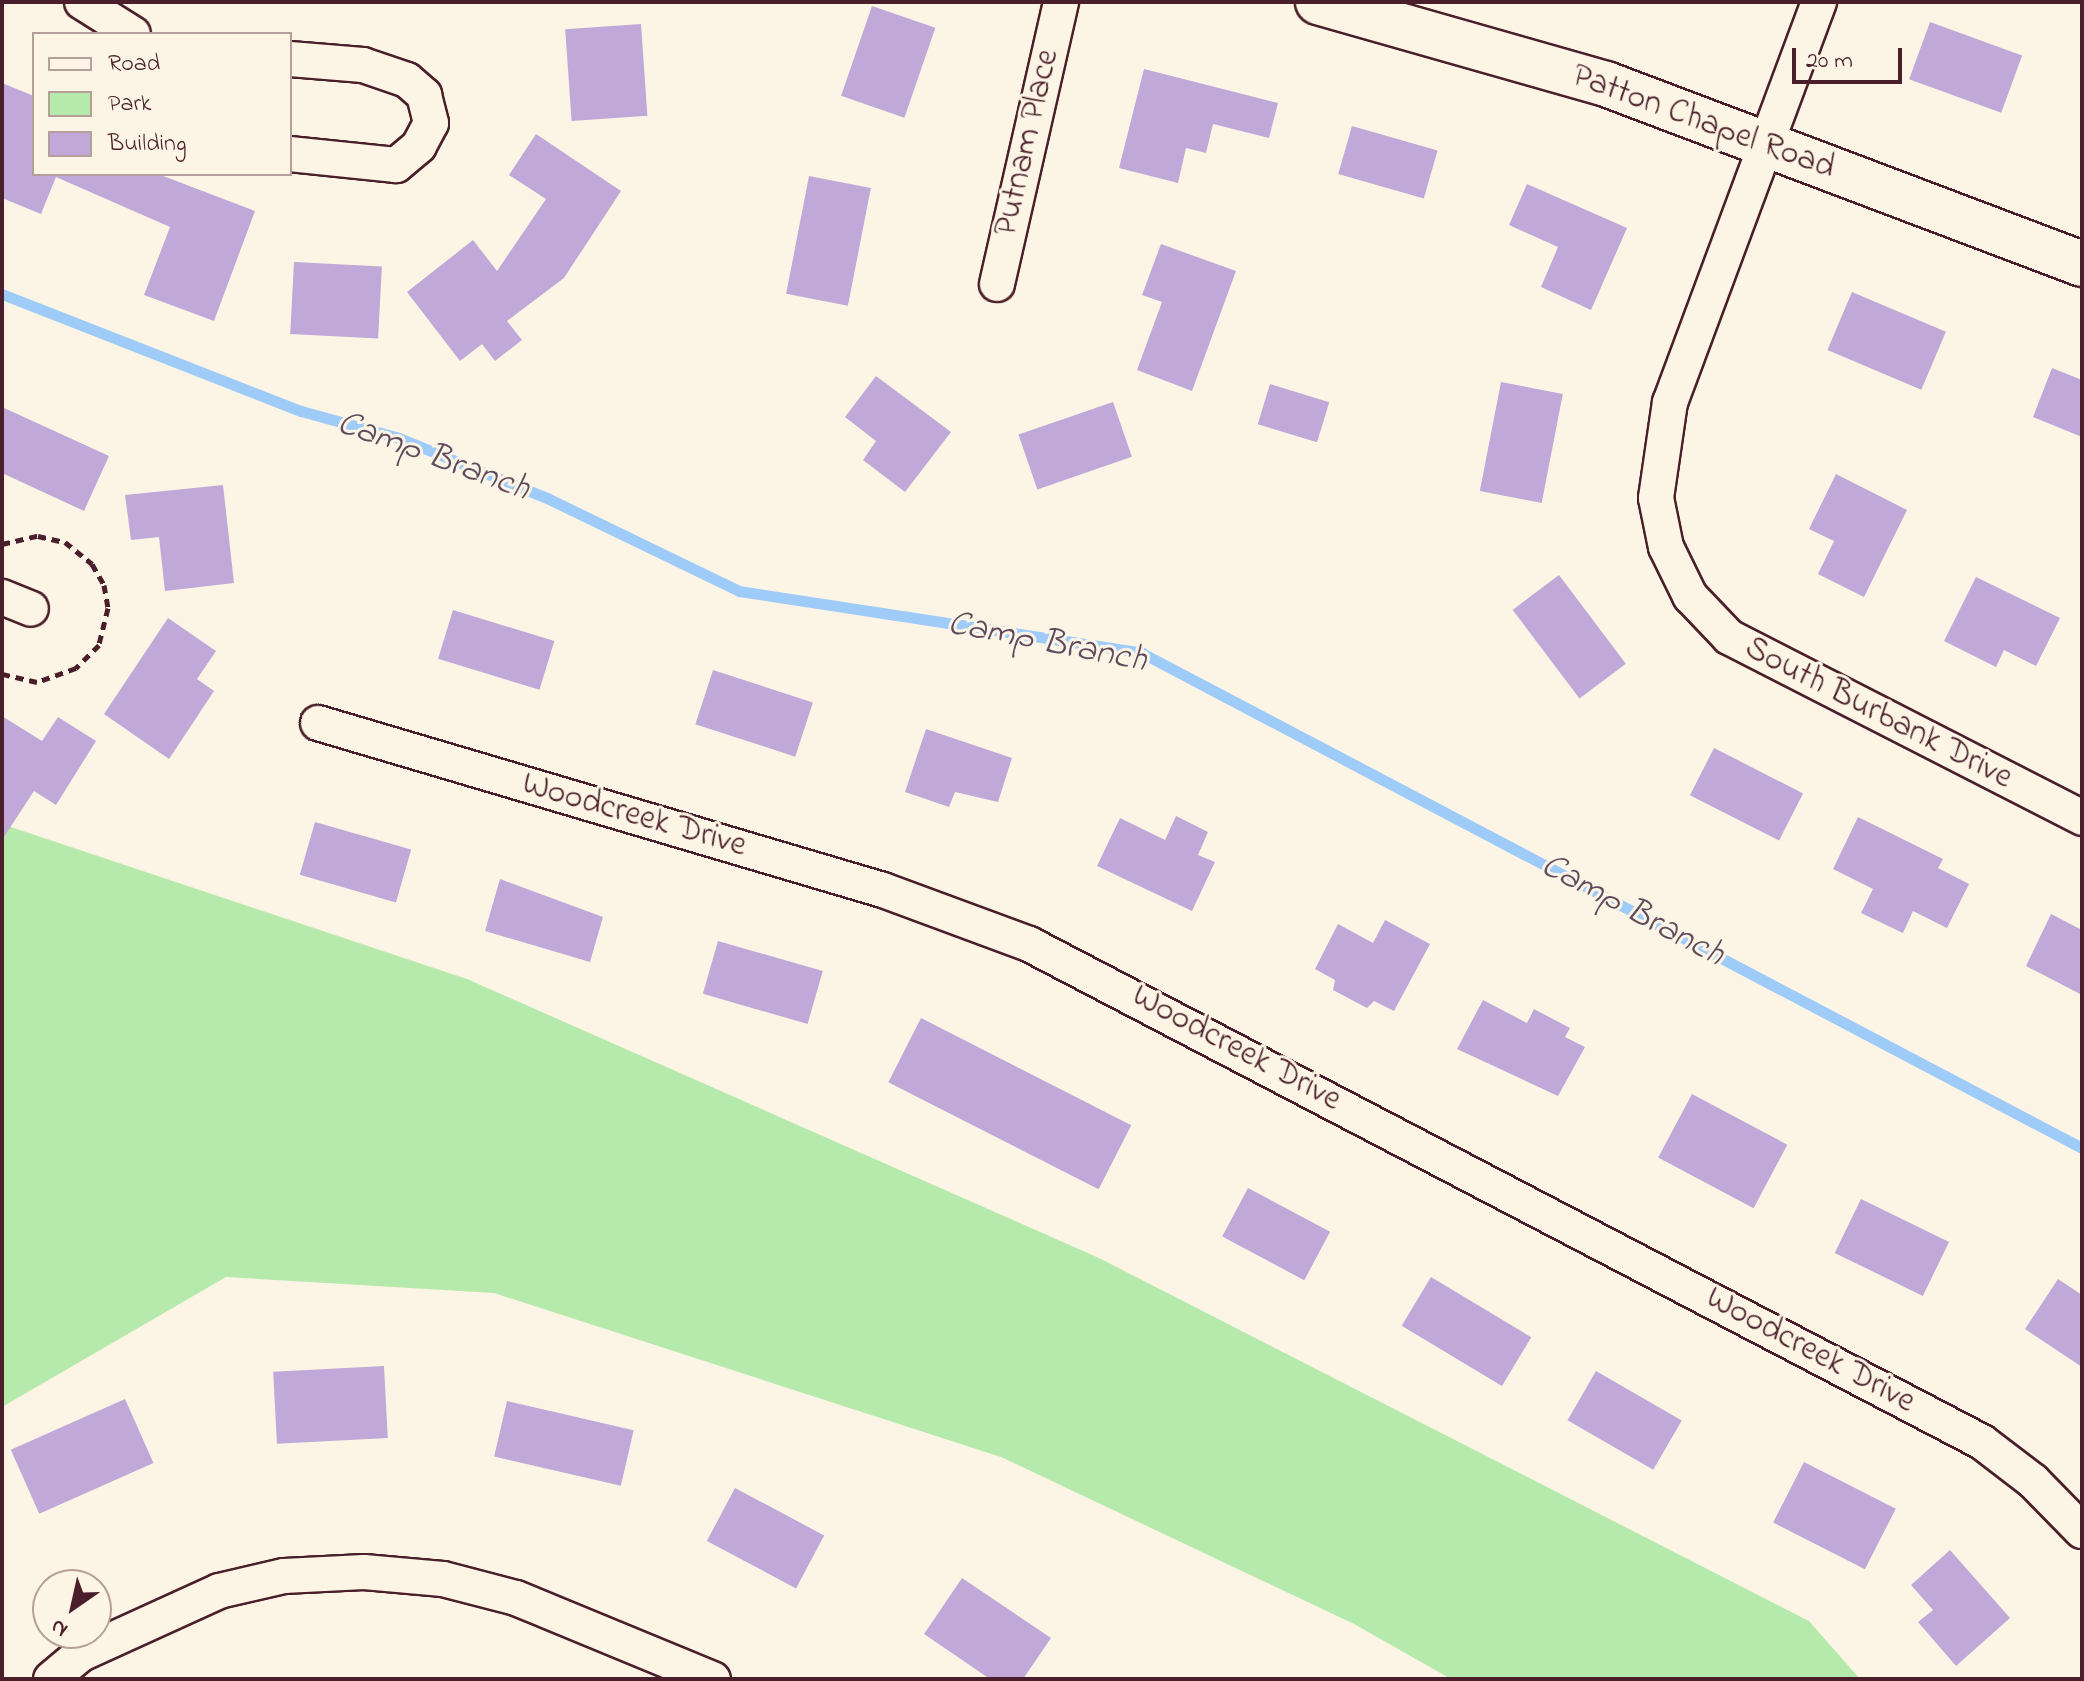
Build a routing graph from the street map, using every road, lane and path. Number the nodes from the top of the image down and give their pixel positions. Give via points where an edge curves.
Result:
1 (82, 2) edge
2 (1061, 2) edge
3 (1318, 2) edge
4 (1819, 2) edge
5 (130, 32) edge
6 (292, 59) edge
7 (1765, 144) junction
8 (292, 154) edge
9 (2082, 264) edge
10 (997, 284) dead end
11 (318, 723) dead end
12 (2082, 818) edge
13 (2082, 1531) edge
14 (51, 1679) edge
15 (713, 1679) edge

1 - 5 street
2 - 10 street, Putnam Place
3 - 7 street, Patton Chapel Road via 1606,84
4 - 7 street, South Burbank Drive
6 - 8 street via 363,65 407,80 424,95 431,123 419,146 396,165
7 - 9 street, Patton Chapel Road
7 - 12 street, South Burbank Drive via 1670,402 1656,498 1666,547 1690,596 1729,637
11 - 13 street, Woodcreek Drive via 883,890 1029,944 1982,1442 2033,1481
14 - 15 street via 81,1654 219,1591 284,1576 364,1572 443,1579 516,1598

